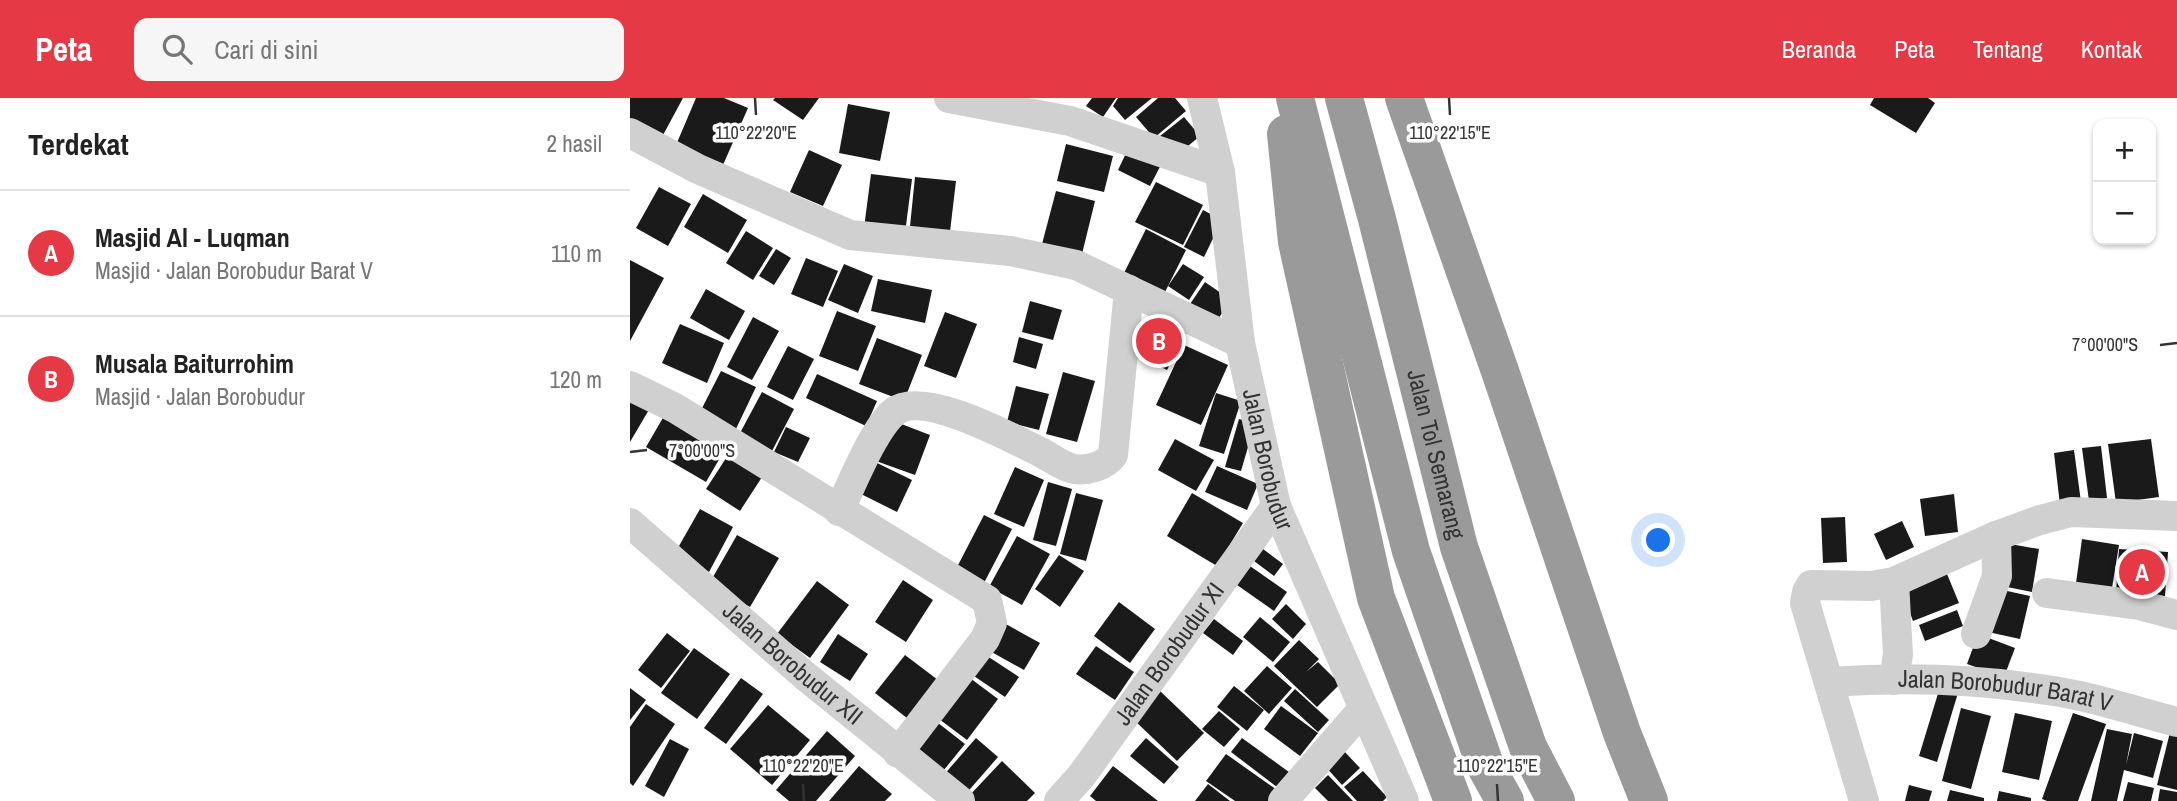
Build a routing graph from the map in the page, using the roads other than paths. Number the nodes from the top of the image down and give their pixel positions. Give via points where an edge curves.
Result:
1 (949, 98) edge
2 (1202, 98) edge
3 (1282, 98) edge
4 (1296, 98) edge
5 (1344, 98) edge
6 (1404, 98) edge
7 (630, 133) edge
8 (1220, 172) junction
9 (1129, 290) junction
10 (1240, 343) junction
11 (630, 386) edge
12 (1276, 506) junction
13 (839, 511) junction
14 (2177, 516) edge
15 (630, 523) edge
16 (1996, 536) junction
17 (1894, 582) junction
18 (2048, 593) dead end
19 (2177, 615) edge
20 (1976, 634) dead end
21 (1895, 680) junction
22 (1829, 682) junction
23 (1363, 709) junction
24 (2177, 722) edge
25 (898, 753) junction
26 (960, 801) edge
27 (1059, 801) edge
28 (1283, 801) edge
29 (1404, 801) edge
30 (1453, 801) edge
31 (1505, 801) edge
32 (1556, 801) edge
33 (1648, 801) edge
34 (1864, 801) edge

1 - 8 street via 1070,121
2 - 8 street, Jalan Borobudur
3 - 30 highway via 1297,242 1376,598
4 - 31 highway, Jalan Tol Semarang via 1411,551 1485,765
5 - 32 highway, Jalan Tol Semarang via 1459,547 1528,747
6 - 33 highway
7 - 9 street via 698,169 850,234 1010,251 1076,265
8 - 10 street, Jalan Borobudur
9 - 10 street
9 - 13 street via 1113,455 1108,462 1072,469 994,429 944,410 914,406 896,410 882,426
10 - 12 street, Jalan Borobudur
11 - 13 street via 675,408
12 - 23 street, Jalan Borobudur
12 - 27 street, Jalan Borobudur XI
13 - 25 street via 987,600 991,611 985,639
14 - 16 street via 2071,512
15 - 25 street, Jalan Borobudur XII
16 - 17 street
16 - 20 street via 1997,576
17 - 21 street
17 - 22 street via 1811,585 1805,603
18 - 19 street
21 - 22 street, Jalan Borobudur Barat V
21 - 24 street, Jalan Borobudur Barat V via 2048,690
22 - 34 street
23 - 28 street
23 - 29 street, Jalan Borobudur
25 - 26 street, Jalan Borobudur XII

